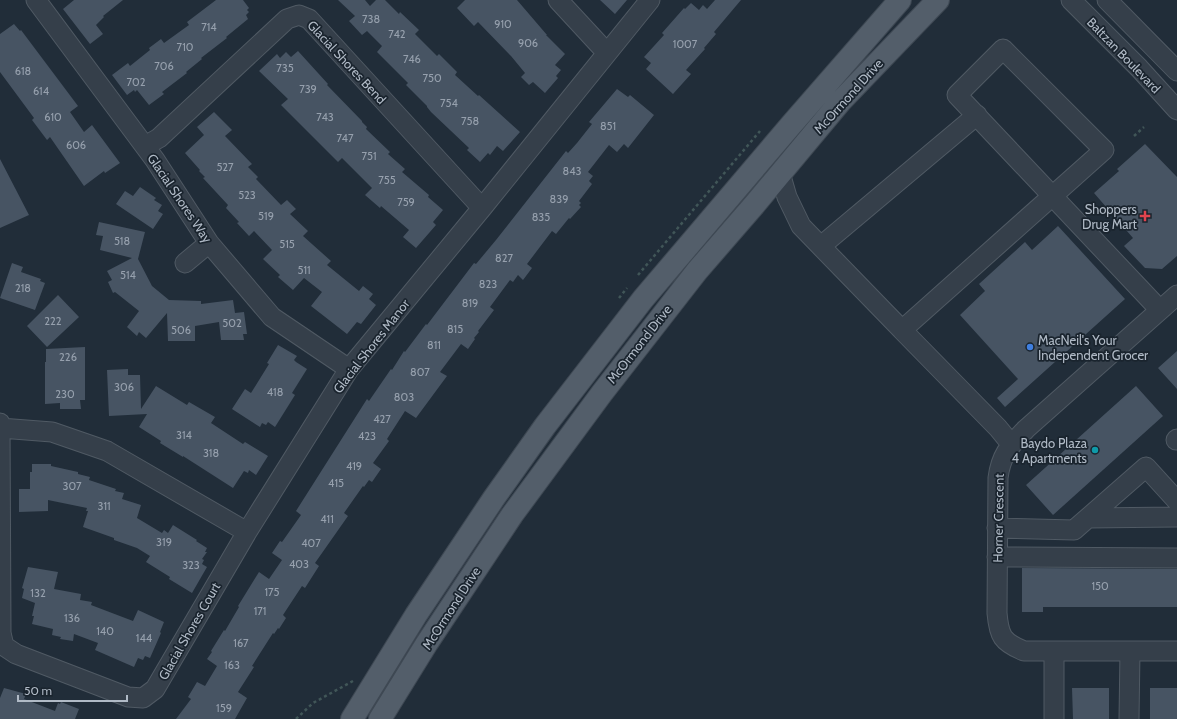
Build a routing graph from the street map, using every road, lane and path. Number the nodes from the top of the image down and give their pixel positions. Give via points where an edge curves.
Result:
1 (36, 0) edge
2 (558, 0) edge
3 (650, 0) edge
4 (900, 0) edge
5 (938, 0) edge
6 (1071, 0) edge
7 (1108, 0) edge
8 (607, 53) junction
9 (1177, 71) edge
10 (1177, 110) edge
11 (976, 115) junction
12 (1144, 127) dead end
13 (1134, 136) dead end
14 (145, 146) junction
15 (780, 173) junction
16 (1053, 196) junction
17 (482, 208) junction
18 (209, 243) junction
19 (821, 246) junction
20 (185, 263) dead end
21 (1177, 295) edge
22 (1160, 310) junction
23 (902, 330) junction
24 (349, 369) junction
25 (0, 423) edge
26 (0, 428) edge
27 (1011, 444) junction
28 (1177, 501) edge
29 (1177, 517) edge
30 (1088, 518) junction
31 (997, 528) junction
32 (247, 532) junction
33 (997, 557) junction
34 (1177, 558) edge
35 (1054, 651) junction
36 (1130, 651) junction
37 (1177, 651) edge
38 (354, 681) dead end
39 (296, 719) edge
40 (352, 719) edge
41 (380, 719) edge
42 (1054, 719) edge
43 (1129, 719) edge

1 - 14 street, Glacial Shores Way
2 - 8 street
3 - 8 street, Glacial Shores Manor
4 - 40 main road, McOrmond Drive via 643,299 545,426 416,615
5 - 15 main road, McOrmond Drive via 840,102
6 - 10 street, Baltzan Boulevard
7 - 9 street, Baltzan Boulevard
8 - 17 street, Glacial Shores Manor
11 - 16 street
11 - 16 street via 957,95 1003,49 1104,150
11 - 19 street
12 - 13 path
14 - 17 street, Glacial Shores Bend via 159,138 287,19 299,15 309,19
14 - 18 street, Glacial Shores Way
15 - 19 street via 787,197 801,226
15 - 41 main road, McOrmond Drive via 696,270 521,502
16 - 22 street
16 - 23 street
17 - 24 street, Glacial Shores Manor
18 - 20 street
18 - 24 street, Glacial Shores Way via 272,317
19 - 23 street
21 - 22 street, Horner Crescent
22 - 27 street, Horner Crescent
23 - 27 street
24 - 32 street, Glacial Shores Manor
25 - 26 street, Glacial Shores Court
26 - 32 street via 52,432 107,451
26 - 32 street, Glacial Shores Court via 1,633 4,646 16,654 128,697 143,698 155,689
27 - 31 street, Horner Crescent via 1000,464
28 - 30 street via 1146,467
29 - 30 street
30 - 31 street via 1074,530
31 - 33 street, Horner Crescent
33 - 34 street
33 - 35 street, Horner Crescent via 998,630 1009,645 1024,651
35 - 36 street, Horner Crescent
35 - 42 street
36 - 37 street, Horner Crescent
36 - 43 street
38 - 39 path via 313,703

